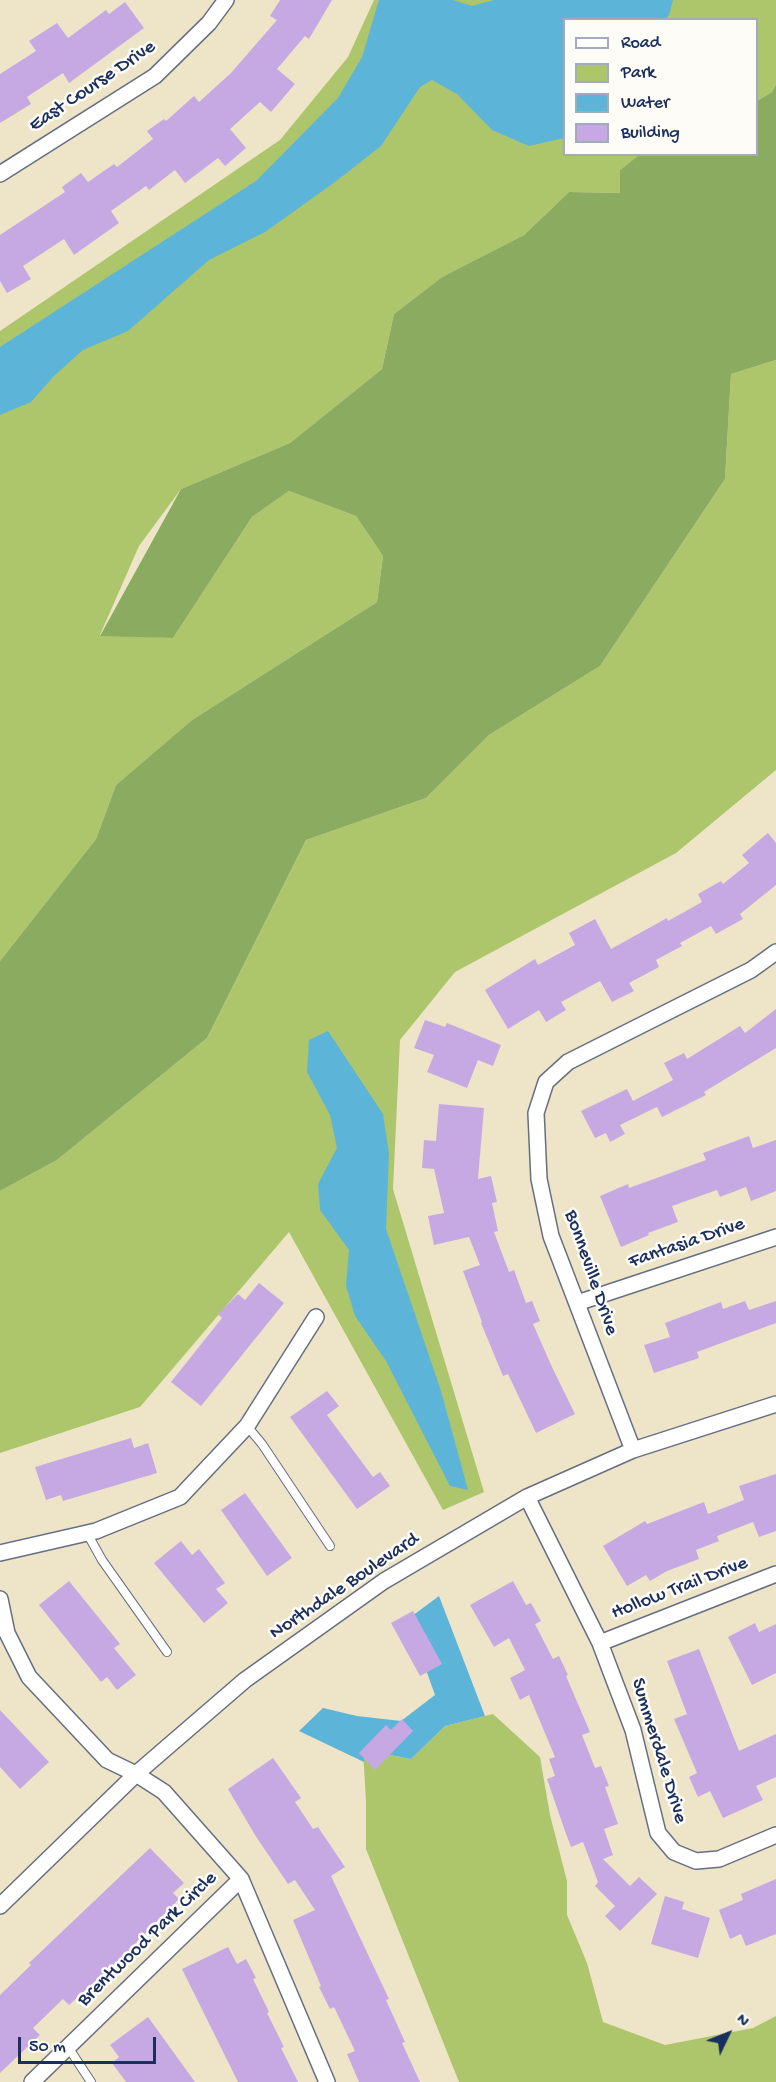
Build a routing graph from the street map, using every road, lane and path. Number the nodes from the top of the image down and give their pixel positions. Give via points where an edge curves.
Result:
1 (226, 0) edge
2 (0, 174) edge
3 (776, 952) edge
4 (776, 1237) edge
5 (577, 1303) junction
6 (316, 1317) dead end
7 (776, 1404) edge
8 (247, 1426) junction
9 (633, 1450) junction
10 (527, 1497) junction
11 (87, 1533) junction
12 (330, 1546) dead end
13 (0, 1553) edge
14 (776, 1574) edge
15 (1, 1604) edge
16 (4, 1635) edge
17 (600, 1643) junction
18 (167, 1652) dead end
19 (136, 1774) junction
20 (776, 1835) edge
21 (242, 1878) junction
22 (0, 1906) edge
23 (68, 2047) junction
24 (32, 2082) edge
25 (91, 2082) edge
26 (327, 2082) edge

1 - 2 street, East Course Drive via 209,23 155,76
3 - 5 street, Bonneville Drive via 751,970 568,1062 546,1082 536,1113 538,1179 551,1236
4 - 5 street, Fantasia Drive
5 - 9 street, Bonneville Drive
6 - 8 street
7 - 9 street, Northdale Boulevard
8 - 11 street via 180,1497
8 - 12 lane
9 - 10 street, Northdale Boulevard
10 - 17 street, Summerdale Drive
10 - 19 street, Northdale Boulevard via 384,1581 245,1680
11 - 13 street
11 - 18 lane
14 - 17 street, Hollow Trail Drive
15 - 16 street, Brentwood Park Circle
16 - 19 street, Brentwood Park Circle via 29,1677 107,1760
17 - 20 street, Summerdale Drive via 633,1730 658,1833 674,1852 696,1861 719,1859
19 - 21 street, Brentwood Park Circle via 164,1792
19 - 22 street, Northdale Boulevard
21 - 23 street, Brentwood Park Circle
21 - 26 street, Brentwood Park Circle
23 - 24 street, Brentwood Park Circle
23 - 25 lane

